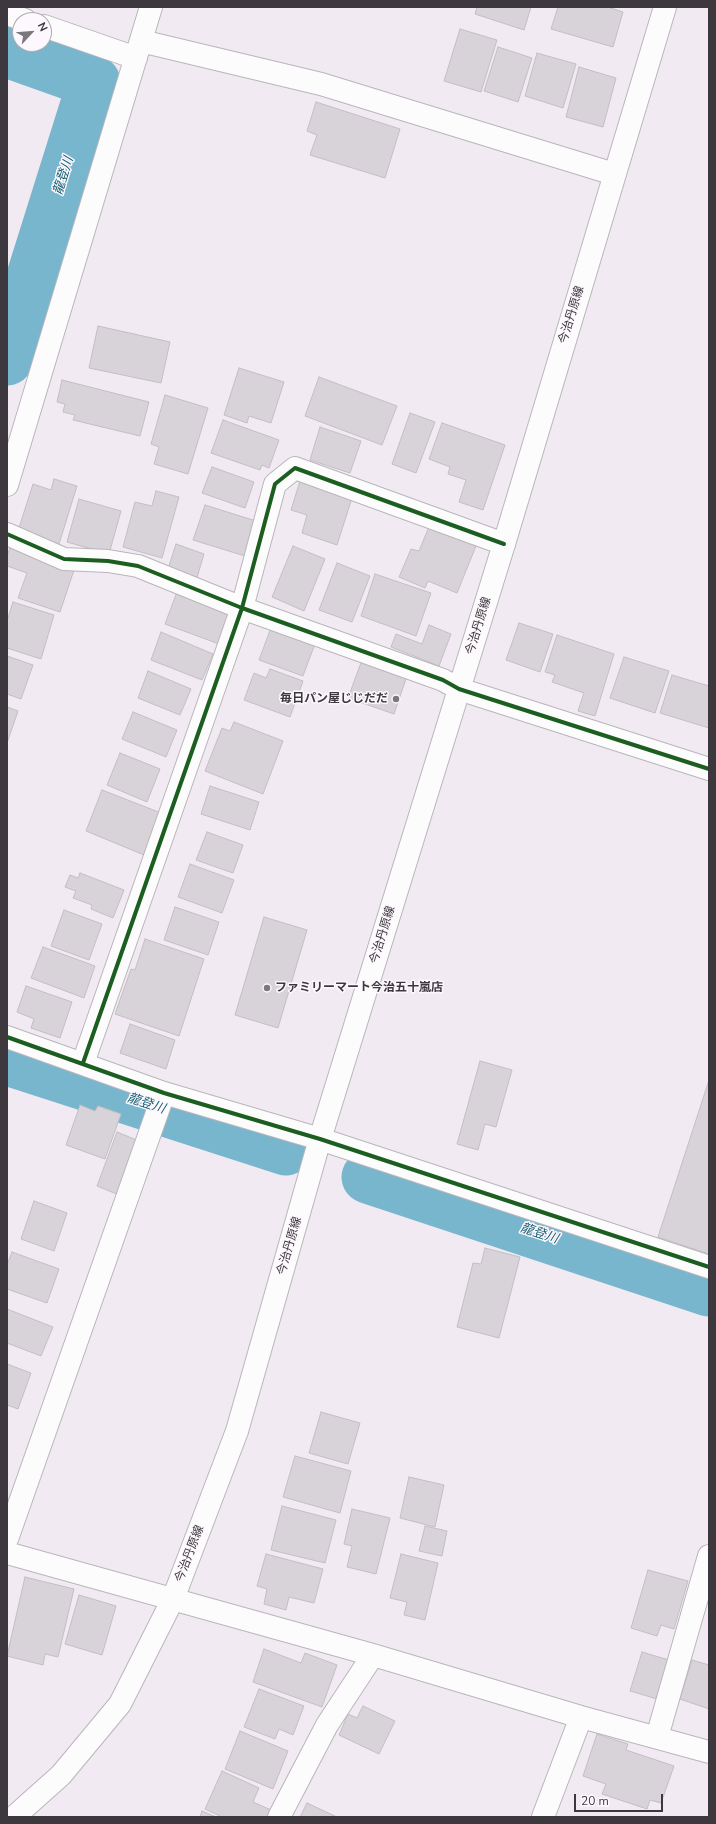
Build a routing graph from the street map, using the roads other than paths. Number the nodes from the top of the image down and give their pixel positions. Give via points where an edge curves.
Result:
1 (151, 7) edge
2 (661, 8) edge
3 (52, 28) edge
4 (138, 49) junction
5 (614, 174) junction
6 (7, 485) edge
7 (7, 534) edge
8 (504, 544) junction
9 (242, 608) junction
10 (459, 689) junction
11 (709, 770) edge
12 (7, 1037) edge
13 (83, 1063) junction
14 (164, 1093) junction
15 (320, 1139) junction
16 (709, 1267) edge
17 (7, 1539) edge
18 (7, 1553) edge
19 (709, 1556) edge
20 (173, 1599) junction
21 (373, 1654) junction
22 (581, 1717) junction
23 (657, 1737) junction
24 (709, 1752) edge
25 (14, 1817) edge
26 (279, 1817) edge
27 (544, 1817) edge

1 - 4 street
2 - 5 street, 今治丹原線
3 - 4 street
4 - 5 street via 321,84
4 - 6 street
5 - 8 street, 今治丹原線
7 - 9 street via 64,559 108,561 138,566
8 - 9 street via 295,468 275,484
8 - 10 street, 今治丹原線
9 - 10 street via 442,680
9 - 13 street
10 - 11 street
10 - 15 street, 今治丹原線
12 - 13 street
13 - 14 street
14 - 15 street
14 - 17 street
15 - 16 street
15 - 20 street, 今治丹原線 via 237,1431
18 - 20 street
19 - 23 street
20 - 21 street
20 - 25 street, 今治丹原線 via 120,1704 61,1775
21 - 22 street
21 - 26 street via 327,1725
22 - 23 street
22 - 27 street
23 - 24 street

